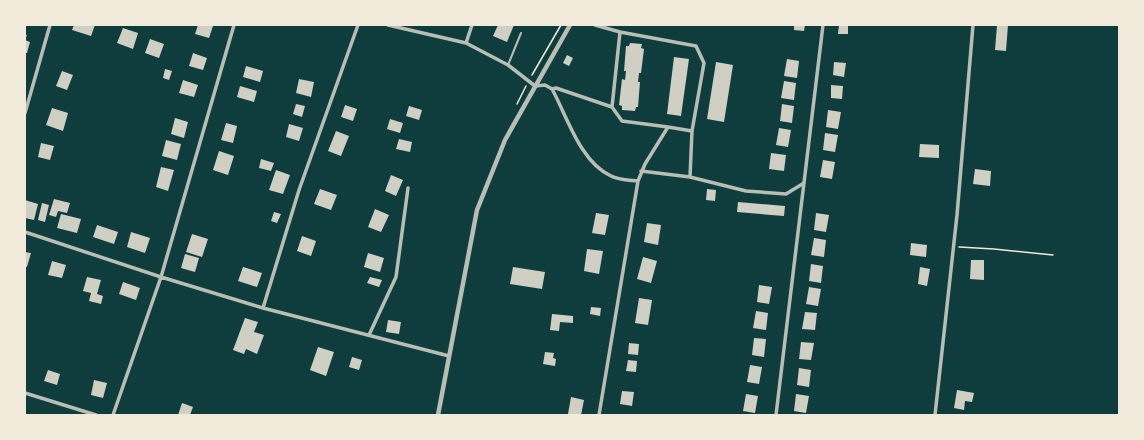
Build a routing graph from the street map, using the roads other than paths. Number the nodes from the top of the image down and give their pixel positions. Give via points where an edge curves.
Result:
1 (50, 25) edge
2 (234, 25) edge
3 (358, 25) edge
4 (388, 25) edge
5 (472, 25) edge
6 (570, 25) edge
7 (595, 25) edge
8 (823, 25) edge
9 (973, 25) edge
10 (608, 27) edge
11 (620, 32) junction
12 (521, 33) dead end
13 (466, 43) junction
14 (508, 65) junction
15 (535, 86) junction
16 (552, 89) junction
17 (612, 106) junction
18 (25, 113) edge
19 (668, 127) junction
20 (692, 131) junction
21 (641, 172) junction
22 (690, 177) junction
23 (638, 181) junction
24 (804, 183) junction
25 (408, 188) dead end
26 (25, 232) edge
27 (162, 277) junction
28 (263, 308) junction
29 (369, 335) junction
30 (449, 356) junction
31 (25, 392) edge
32 (96, 415) edge
33 (113, 415) edge
34 (438, 415) edge
35 (599, 415) edge
36 (776, 415) edge
37 (935, 415) edge

1 - 18 street
2 - 27 street
3 - 28 street via 299,190
4 - 13 street
5 - 13 street
6 - 15 street
7 - 10 street
8 - 24 street
9 - 37 street
10 - 11 street
11 - 17 street
11 - 20 street via 696,46 704,63
12 - 14 lane
13 - 14 street
14 - 15 street
15 - 16 street via 544,85
15 - 30 street via 505,140 477,210
16 - 17 street via 556,88
16 - 23 street via 576,139 595,167 611,177
17 - 19 street via 622,121
19 - 20 street
19 - 21 street
20 - 22 street
21 - 22 street
21 - 23 street
22 - 24 street via 746,191 786,194
23 - 35 street
24 - 36 street
25 - 29 street via 396,277
26 - 27 street
27 - 28 street
27 - 33 street
28 - 29 street
29 - 30 street
30 - 34 street
31 - 32 street

